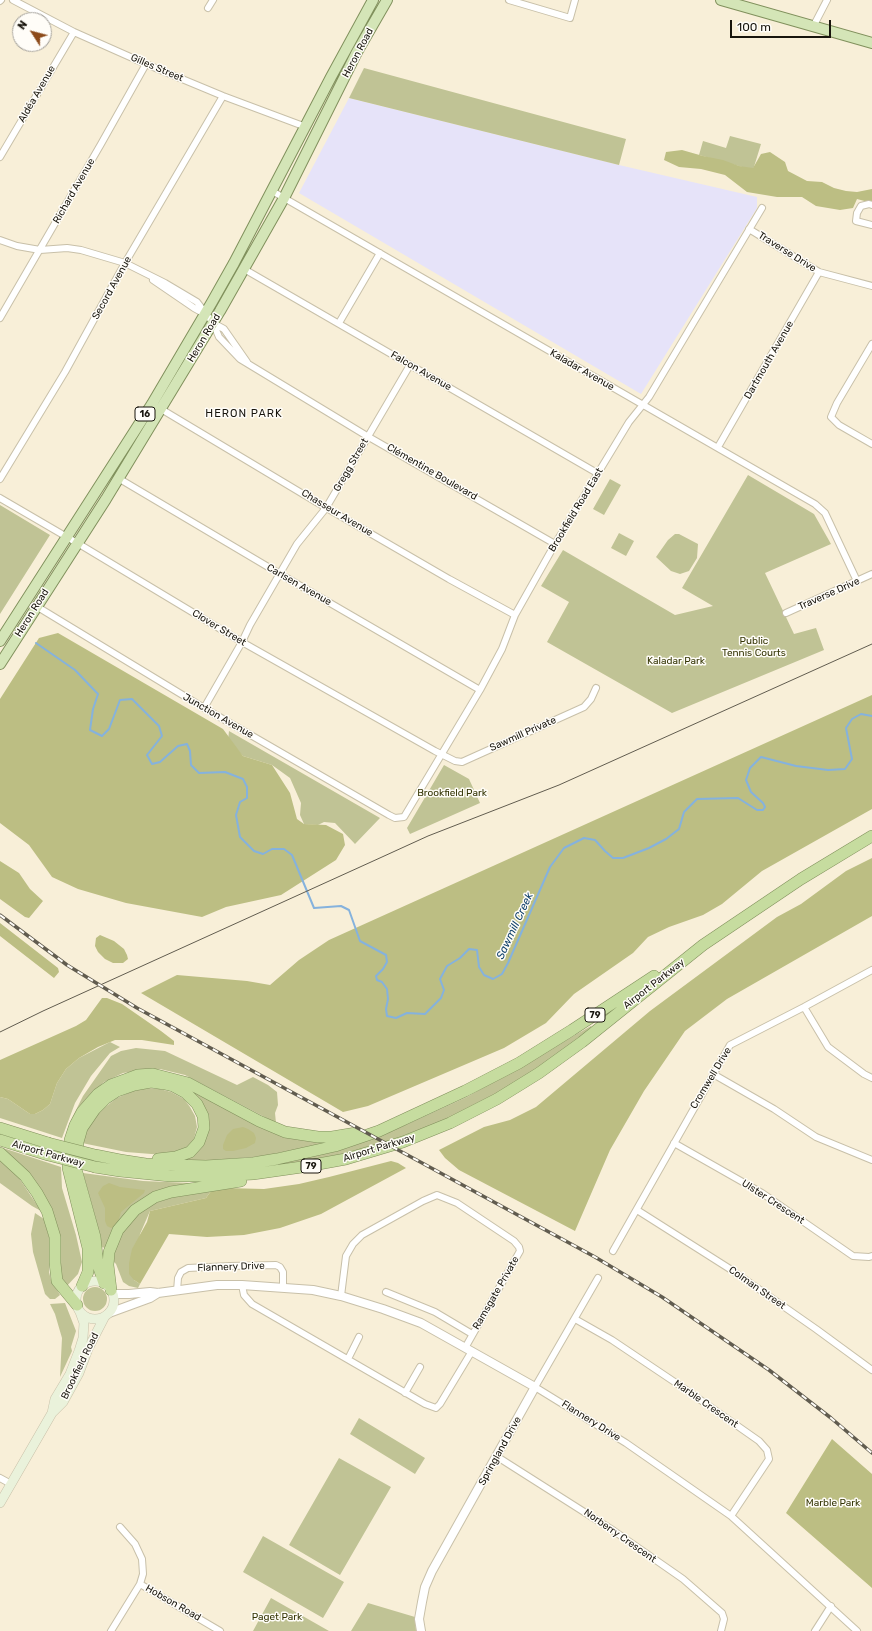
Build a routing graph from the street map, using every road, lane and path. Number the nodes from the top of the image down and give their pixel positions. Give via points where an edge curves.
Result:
1 (14, 0) edge
2 (213, 0) edge
3 (373, 0) edge
4 (387, 0) edge
5 (509, 0) edge
6 (575, 0) edge
7 (721, 0) edge
8 (827, 0) edge
9 (738, 2) edge
10 (208, 8) dead end
11 (813, 26) junction
12 (74, 32) junction
13 (872, 42) edge
14 (146, 64) junction
15 (223, 96) junction
16 (306, 127) junction
17 (0, 157) edge
18 (272, 191) junction
19 (284, 198) junction
20 (872, 206) edge
21 (762, 208) dead end
22 (872, 225) edge
23 (749, 229) junction
24 (0, 240) edge
25 (40, 250) junction
26 (380, 253) junction
27 (125, 263) junction
28 (244, 269) junction
29 (819, 272) junction
30 (872, 286) edge
31 (205, 314) junction
32 (0, 318) edge
33 (213, 323) junction
34 (339, 323) junction
35 (872, 344) edge
36 (410, 365) junction
37 (642, 405) junction
38 (161, 408) junction
39 (367, 436) junction
40 (872, 444) edge
41 (718, 448) junction
42 (597, 473) junction
43 (118, 478) junction
44 (0, 479) edge
45 (0, 498) edge
46 (326, 508) junction
47 (67, 537) junction
48 (77, 543) junction
49 (555, 544) junction
50 (280, 574) junction
51 (872, 574) edge
52 (857, 581) junction
53 (36, 606) junction
54 (786, 613) dead end
55 (514, 615) junction
56 (0, 641) edge
57 (242, 642) junction
58 (0, 664) edge
59 (596, 688) dead end
60 (480, 690) junction
61 (204, 708) junction
62 (440, 754) junction
63 (402, 818) joint
64 (872, 836) edge
65 (703, 945) junction
66 (872, 970) edge
67 (804, 1008) junction
68 (713, 1074) junction
69 (872, 1078) edge
70 (391, 1124) junction
71 (0, 1128) edge
72 (0, 1140) edge
73 (674, 1143) junction
74 (0, 1153) edge
75 (95, 1155) junction
76 (338, 1160) junction
77 (872, 1160) edge
78 (637, 1210) junction
79 (613, 1251) dead end
80 (872, 1256) edge
81 (598, 1278) dead end
82 (242, 1285) junction
83 (82, 1286) junction
84 (283, 1287) junction
85 (110, 1289) junction
86 (177, 1290) junction
87 (386, 1292) dead end
88 (158, 1294) junction
89 (341, 1296) junction
90 (78, 1308) junction
91 (107, 1315) junction
92 (575, 1319) junction
93 (472, 1334) junction
94 (359, 1337) dead end
95 (468, 1349) junction
96 (348, 1360) junction
97 (420, 1367) dead end
98 (872, 1370) edge
99 (535, 1387) junction
100 (405, 1393) junction
101 (52, 1413) junction
102 (496, 1456) junction
103 (0, 1478) edge
104 (11, 1484) junction
105 (0, 1503) edge
106 (730, 1516) junction
107 (120, 1528) dead end
108 (140, 1584) junction
109 (831, 1606) junction
110 (111, 1631) edge
111 (220, 1631) edge
112 (421, 1631) edge
113 (721, 1631) edge
114 (815, 1631) edge
115 (858, 1631) edge

1 - 12 street, Gilles Street
2 - 10 street
3 - 16 main road, Heron Road / 16
4 - 19 main road, Heron Road / 16 via 357,52
5 - 6 street via 570,18
7 - 9 main road
8 - 11 street
9 - 11 main road
11 - 13 main road
12 - 14 street, Gilles Street
12 - 17 street, Aldéa Avenue
14 - 15 street, Gilles Street
14 - 25 street, Richard Avenue
15 - 16 street, Gilles Street
15 - 27 street, Secord Avenue
16 - 18 main road, Heron Road / 16
18 - 19 street, Kaladar Avenue
18 - 31 main road, Heron Road / 16
19 - 26 street, Kaladar Avenue
19 - 28 main road, Heron Road / 16
20 - 22 street via 861,206 856,221
21 - 23 street, Brookfield Road East
23 - 29 street, Traverse Drive
23 - 37 street, Brookfield Road East
24 - 25 street, Clémentine Boulevard
25 - 27 street, Clémentine Boulevard via 81,250
25 - 32 street, Richard Avenue
26 - 34 street
26 - 37 street, Kaladar Avenue
27 - 31 street, Clémentine Boulevard via 197,302
27 - 44 street, Secord Avenue via 65,372
28 - 33 main road, Heron Road / 16
28 - 34 street, Falcon Avenue
29 - 30 street, Traverse Drive
29 - 41 street, Dartmouth Avenue
31 - 33 street, Clémentine Boulevard
31 - 47 main road, Heron Road / 16 via 148,410
33 - 38 main road, Heron Road / 16
33 - 39 street, Clémentine Boulevard via 224,329 247,362
34 - 36 street, Falcon Avenue
35 - 40 street via 831,417 839,425
36 - 39 street, Gregg Street
36 - 42 street, Falcon Avenue
37 - 41 street, Kaladar Avenue
37 - 42 street, Brookfield Road East
38 - 43 main road, Heron Road / 16
38 - 46 street, Chasseur Avenue
39 - 46 street, Gregg Street
39 - 49 street, Clémentine Boulevard
41 - 52 street, Kaladar Avenue via 815,504 825,513
42 - 49 street, Brookfield Road East
43 - 48 main road, Heron Road / 16
43 - 50 street, Carlsen Avenue
45 - 47 street, Clover Street
46 - 50 street, Gregg Street via 297,544
46 - 55 street, Chasseur Avenue
47 - 48 street, Clover Street
47 - 56 main road, Heron Road / 16
48 - 53 main road, Heron Road / 16
48 - 57 street, Clover Street
49 - 55 street, Brookfield Road East
50 - 57 street, Gregg Street
50 - 60 street, Carlsen Avenue
51 - 52 street, Traverse Drive
52 - 54 street, Traverse Drive
53 - 58 main road, Heron Road / 16
53 - 61 street, Junction Avenue
55 - 60 street, Brookfield Road East via 502,649
57 - 61 street, Gregg Street
57 - 62 street, Clover Street
59 - 62 street, Sawmill Private via 584,707 462,762
60 - 62 street, Brookfield Road East
61 - 63 street, Junction Avenue via 388,815
62 - 63 street, Brookfield Road East
64 - 65 highway, Airport Parkway / 79 via 801,879
65 - 70 highway, Airport Parkway / 79 via 519,1063 465,1091
65 - 76 highway, Airport Parkway / 79 via 567,1053 513,1090 467,1116 435,1130
66 - 67 street, Cromwell Drive
67 - 68 street, Cromwell Drive via 730,1045
67 - 69 street via 828,1047
68 - 73 street, Cromwell Drive
68 - 77 street via 816,1137
70 - 75 highway, Airport Parkway / 79 via 367,1136 336,1146 253,1163 166,1165
70 - 83 highway via 343,1136 301,1135 264,1123 177,1079 146,1074 117,1082 98,1094 87,1106 74,1125 70,1140 68,1168 88,1248 88,1272
71 - 75 highway, Airport Parkway / 79, bridge
72 - 76 highway, Airport Parkway / 79, bridge via 95,1167 156,1175 216,1176 283,1170
73 - 78 street, Cromwell Drive
73 - 80 street, Ulster Crescent via 762,1193 853,1256
74 - 90 highway via 25,1176 47,1212 55,1237 57,1281
75 - 85 highway via 157,1158 183,1156 199,1142 204,1128 203,1116 186,1093 169,1085 151,1082 125,1088 110,1095 86,1121 78,1142 76,1169 95,1237 98,1265
76 - 85 highway via 296,1172 179,1190 148,1201 129,1216 118,1230 108,1262
78 - 79 street, Cromwell Drive
78 - 98 street, Colman Street via 730,1269
81 - 92 street, Springland Drive
82 - 84 street, Flannery Drive
82 - 86 street, Flannery Drive
82 - 96 street via 244,1295 252,1304
83 - 85 main road via 91,1281
83 - 90 main road via 77,1295
84 - 86 street, Flannery Drive via 283,1272 276,1265 230,1266 188,1268 181,1272
84 - 89 street, Flannery Drive
85 - 88 street, Flannery Drive via 129,1294
85 - 91 main road via 113,1306
86 - 88 street, Flannery Drive
87 - 93 street via 435,1312
88 - 91 street, Flannery Drive
89 - 93 street, Ramsgate Private via 346,1256 353,1244 362,1235 423,1201 437,1196 457,1203 519,1247 517,1257
89 - 95 street, Flannery Drive via 421,1323
90 - 91 main road via 82,1314 91,1318
90 - 101 main road, Brookfield Road via 84,1323 83,1338 70,1374 55,1399
91 - 101 main road, Brookfield Road via 63,1402
92 - 99 street, Springland Drive
92 - 106 street, Marble Crescent via 612,1340 682,1387 759,1441 767,1450 769,1459
93 - 95 street, Ramsgate Private
94 - 96 street
95 - 99 street, Flannery Drive
95 - 100 street, Ramsgate Private via 436,1408
96 - 100 street
97 - 100 street
99 - 102 street, Springland Drive
99 - 106 street, Flannery Drive via 626,1443
101 - 104 main road, Brookfield Road
102 - 112 street, Springland Drive via 425,1587 419,1619
102 - 113 street, Norberry Crescent via 614,1530 683,1579 722,1613 724,1619
103 - 104 street
104 - 105 main road, Brookfield Road
106 - 109 street, Flannery Drive
107 - 108 street, Hobson Road via 135,1544 142,1559 143,1574
108 - 110 street
108 - 111 street, Hobson Road
109 - 114 street
109 - 115 street, Flannery Drive

